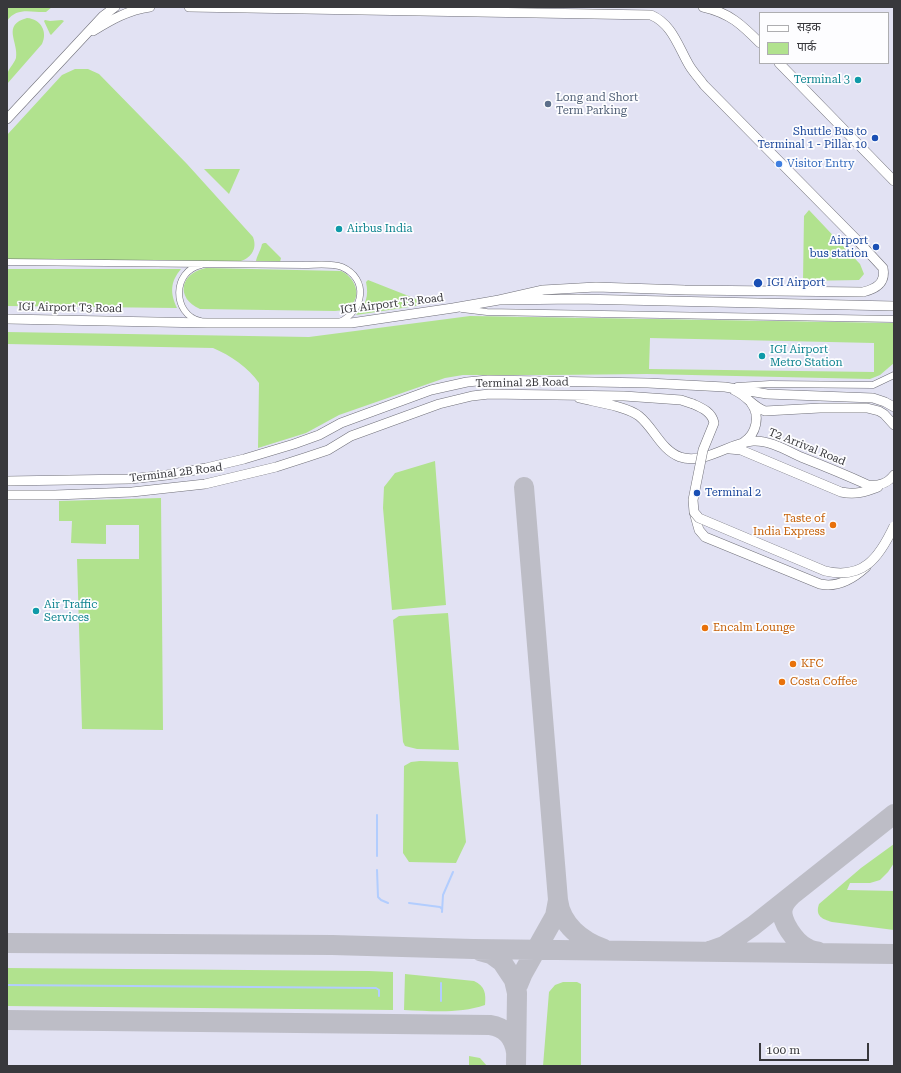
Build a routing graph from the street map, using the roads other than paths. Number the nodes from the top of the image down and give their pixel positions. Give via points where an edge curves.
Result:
1 (114, 7) edge
2 (150, 7) edge
3 (188, 7) edge
4 (703, 7) edge
5 (80, 40) junction
6 (759, 43) edge
7 (780, 64) edge
8 (7, 119) edge
9 (894, 181) edge
10 (7, 262) edge
11 (208, 264) junction
12 (499, 300) junction
13 (894, 306) edge
14 (453, 308) junction
15 (7, 319) edge
16 (894, 319) edge
17 (207, 323) junction
18 (331, 323) junction
19 (894, 375) edge
20 (725, 387) junction
21 (561, 394) junction
22 (751, 403) junction
23 (894, 407) edge
24 (894, 425) edge
25 (744, 442) junction
26 (294, 444) junction
27 (725, 450) junction
28 (307, 457) junction
29 (891, 479) edge
30 (7, 481) edge
31 (7, 495) edge
32 (694, 512) junction
33 (894, 526) edge
34 (869, 564) junction

1 - 5 main road
2 - 5 main road via 118,16
3 - 12 main road via 658,18 669,28 704,85 857,240 884,272 880,285 863,292 590,287 543,290
4 - 6 main road via 731,17
5 - 8 main road
7 - 9 main road
10 - 11 street
11 - 17 street via 189,271 179,288 182,308 188,316
11 - 18 street via 340,266 355,277 359,285 359,303 348,318
12 - 13 main road, IGI Airport T3 Road via 577,299
12 - 14 main road, IGI Airport T3 Road
14 - 16 street via 495,312
14 - 18 main road, IGI Airport T3 Road via 379,320
15 - 17 main road, IGI Airport T3 Road
17 - 18 main road, IGI Airport T3 Road
19 - 20 street via 873,385 770,384
20 - 22 main road, T2 Arrival Road via 743,395
20 - 23 main road, Terminal 2B Road via 767,394 873,398
20 - 26 main road, Terminal 2B Road via 648,383 488,380 467,382 431,390 341,423
21 - 27 main road, T2 Arrival Road via 635,413 646,422 666,447 680,457 702,456
21 - 28 main road, Terminal 2B Road via 489,394 456,399 351,436 328,450
21 - 32 main road, Terminal 2B Road, bridge via 681,400 709,412 714,423 699,464 693,500
22 - 24 main road, T2 Arrival Road via 760,409 770,411 820,408 873,409 884,414
22 - 25 main road via 755,409 756,421 753,434
25 - 27 main road, T2 Arrival Road
25 - 29 main road, T2 Arrival Road via 768,443 868,485 875,486
26 - 28 main road via 303,445
26 - 30 main road, Terminal 2B Road via 244,459 167,475 130,479
27 - 29 main road via 741,450 848,494 864,492
28 - 31 main road, Terminal 2B Road via 233,478 166,489 63,495
32 - 34 main road, bridge via 699,518 825,571 853,572
32 - 34 main road, Terminal 2B Road, bridge via 699,530 705,537 820,584 831,586 842,583 857,575
33 - 34 main road, bridge via 881,550

